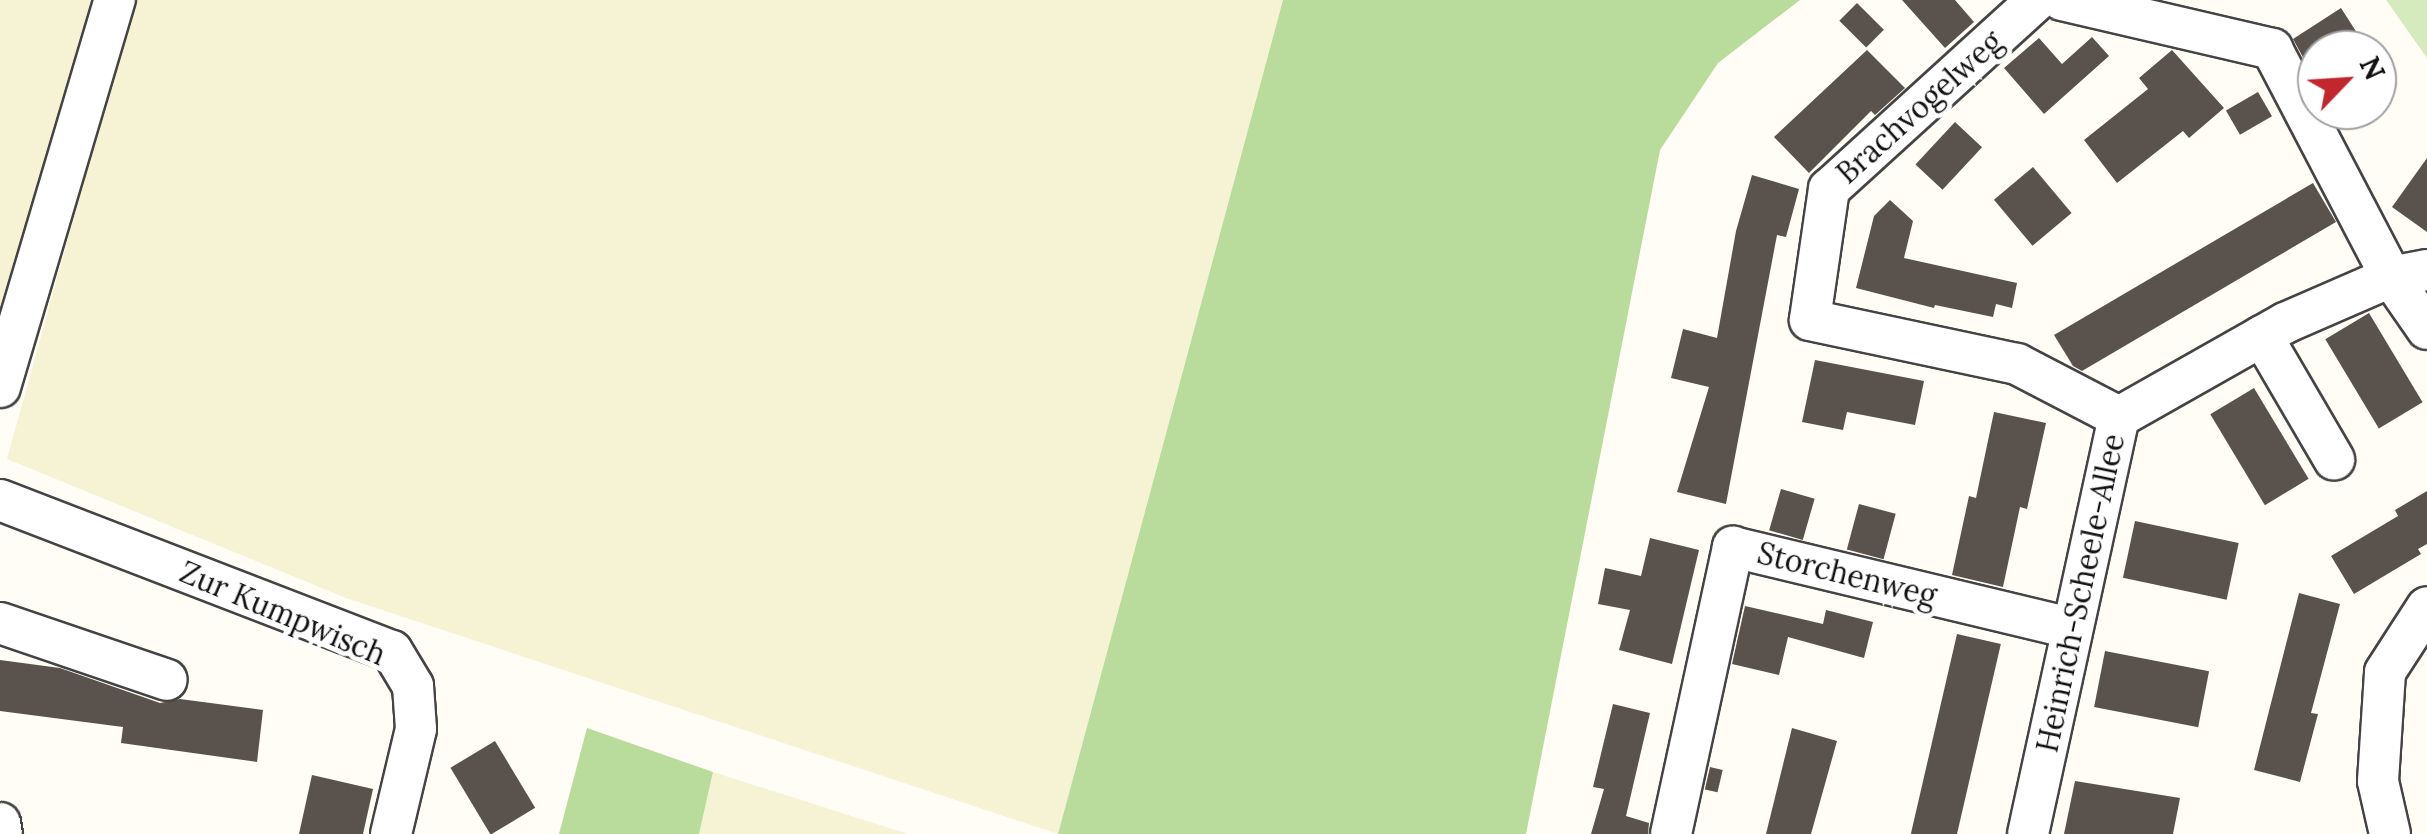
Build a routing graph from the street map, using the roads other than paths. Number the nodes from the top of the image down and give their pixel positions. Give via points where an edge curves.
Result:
1 (115, 0) edge
2 (2037, 0) edge
3 (2062, 0) edge
4 (2409, 273) edge
5 (2427, 329) edge
6 (2262, 336) junction
7 (0, 387) edge
8 (2118, 418) junction
9 (2334, 459) dead end
10 (0, 500) edge
11 (2427, 607) edge
12 (0, 623) edge
13 (2071, 628) junction
14 (167, 680) dead end
15 (0, 824) edge
16 (2, 834) edge
17 (391, 834) edge
18 (1672, 834) edge
19 (2028, 834) edge
20 (2390, 834) edge

1 - 7 street
2 - 8 street, Brachvogelweg via 1829,189 1810,320 2017,364
3 - 4 street via 2272,49
4 - 5 street
4 - 6 street, Heinrich-Scheele-Allee
6 - 8 street, Heinrich-Scheele-Allee
6 - 9 street
8 - 13 street, Heinrich-Scheele-Allee
10 - 17 street, Zur Kumpwisch via 392,651 412,686 416,729
11 - 20 street via 2385,672 2378,781
12 - 14 street
13 - 18 street, Storchenweg via 1733,547
13 - 19 street, Heinrich-Scheele-Allee
15 - 16 street

